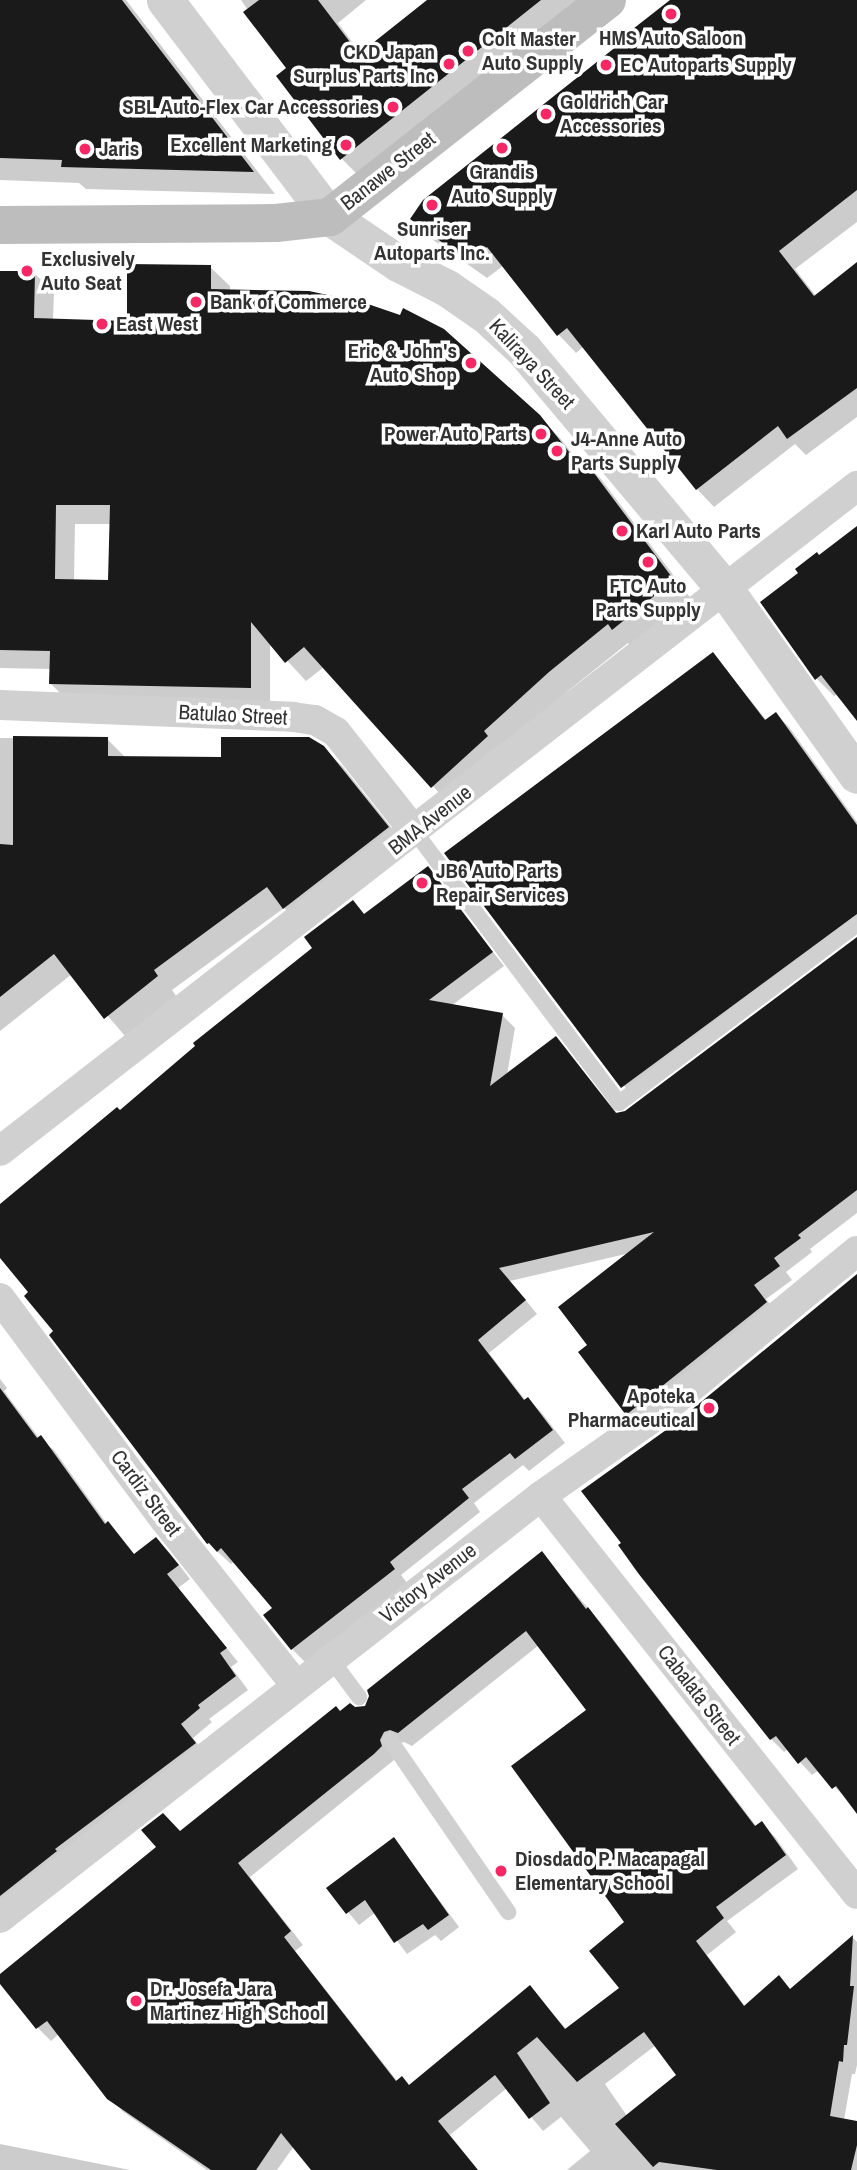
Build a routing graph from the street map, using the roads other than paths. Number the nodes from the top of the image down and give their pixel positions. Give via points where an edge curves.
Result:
1 (165, 0) edge
2 (607, 0) edge
3 (330, 217) junction
4 (0, 225) edge
5 (857, 486) edge
6 (724, 588) junction
7 (0, 705) edge
8 (857, 775) edge
9 (415, 832) junction
10 (857, 924) edge
11 (0, 1151) edge
12 (857, 1251) edge
13 (0, 1298) edge
14 (541, 1496) junction
15 (330, 1658) junction
16 (296, 1685) junction
17 (359, 1697) dead end
18 (390, 1740) dead end
19 (857, 1894) edge
20 (508, 1912) dead end
21 (0, 1919) edge

1 - 3 street, Kaliraya Street
2 - 3 main road, Banawe Street
3 - 4 main road, Banawe Street via 276,223
3 - 6 street, Kaliraya Street via 486,314 524,350
5 - 6 street, BMA Avenue
6 - 8 street, Kaliraya Street
6 - 9 street, BMA Avenue
7 - 9 street, Batulao Street via 315,720 336,732
9 - 10 lane via 619,1103
9 - 11 street, BMA Avenue
12 - 14 street, Victory Avenue via 662,1411
13 - 16 street, Cardiz Street via 165,1520
14 - 15 street, Victory Avenue
14 - 19 street, Cabalata Street
15 - 16 street, Victory Avenue
15 - 17 lane
16 - 21 street, Victory Avenue
18 - 20 lane

